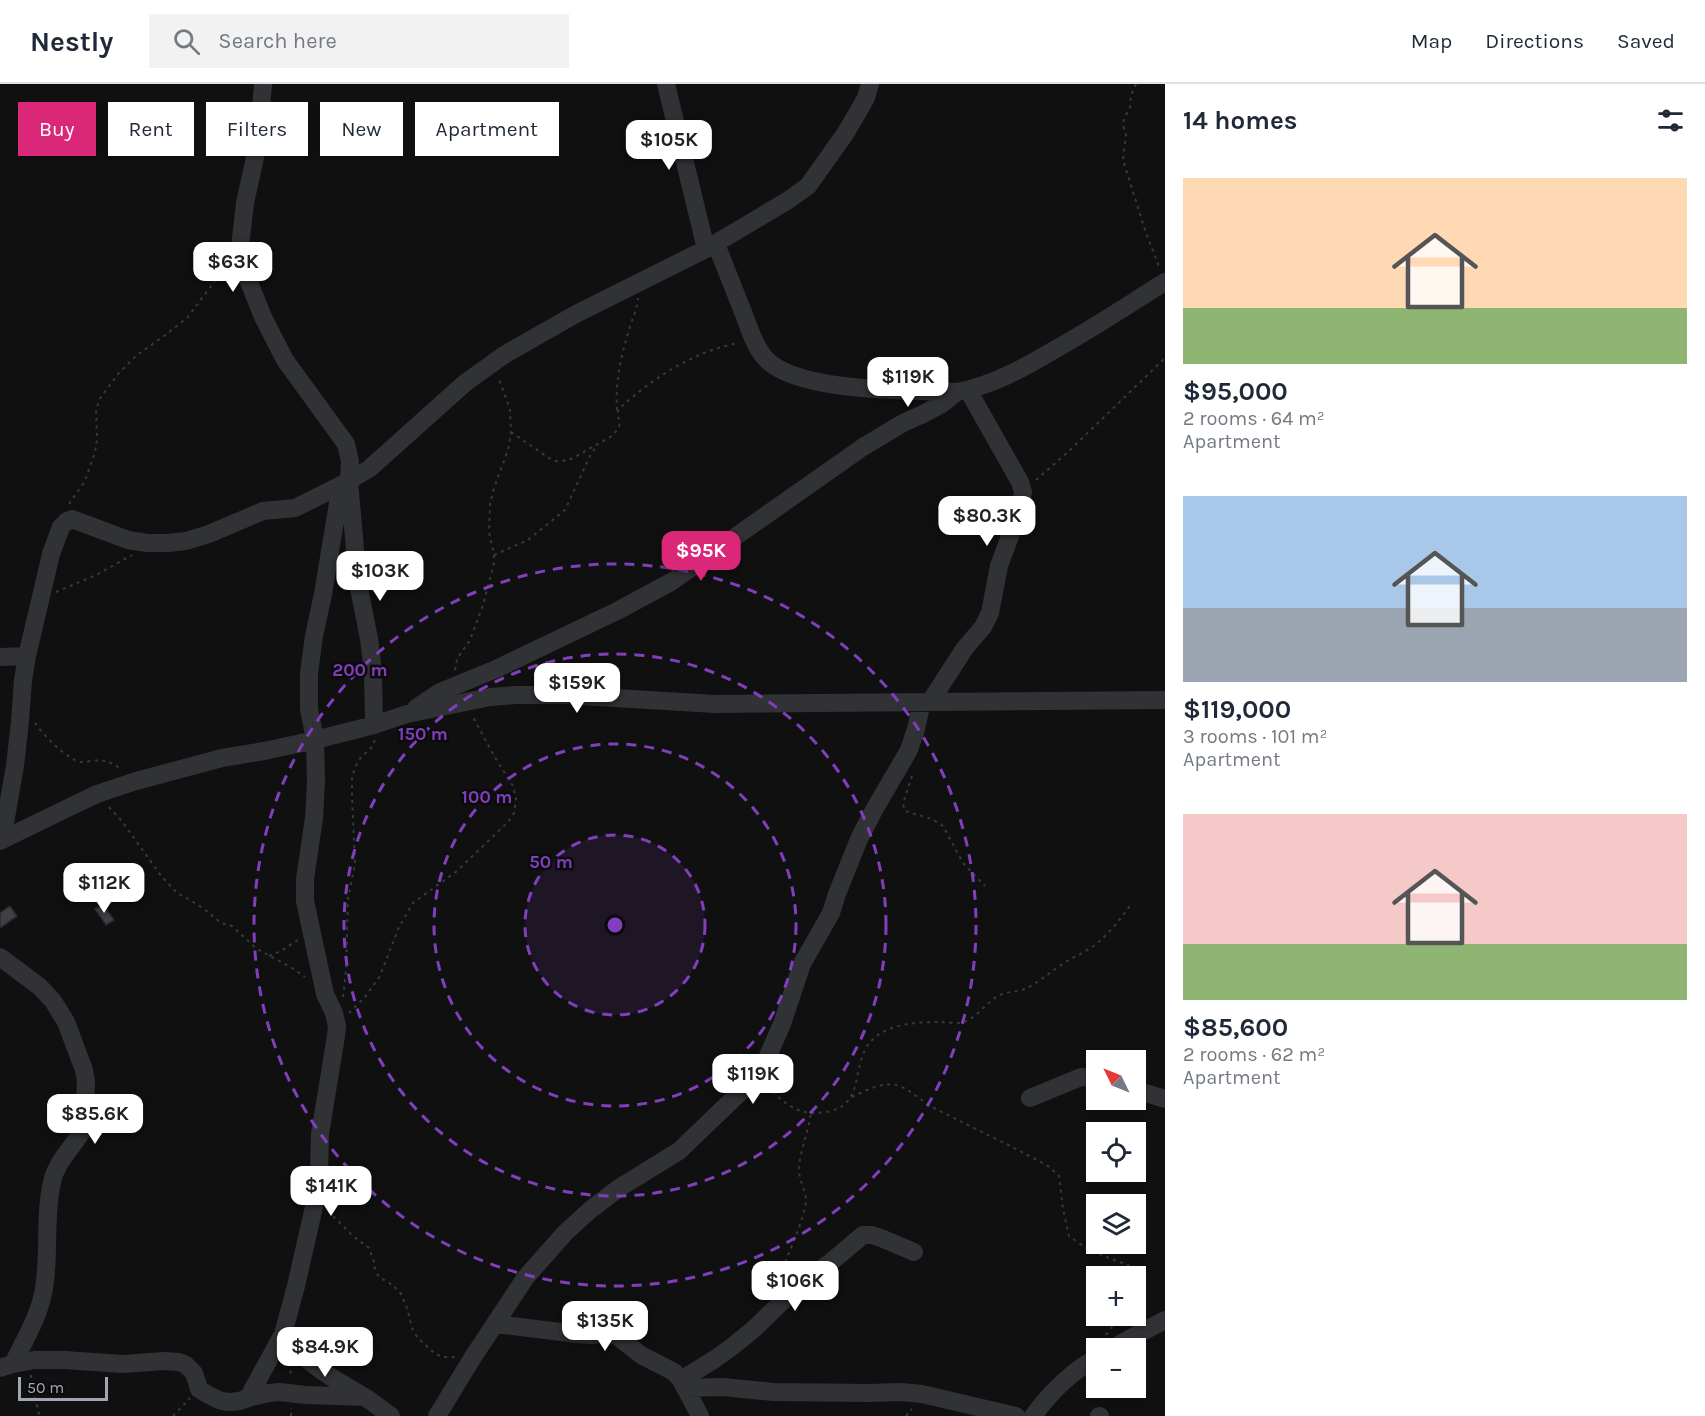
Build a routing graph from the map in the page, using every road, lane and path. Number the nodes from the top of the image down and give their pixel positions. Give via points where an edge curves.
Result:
1 (276, 84) edge
2 (666, 84) edge
3 (870, 84) edge
4 (1136, 84) edge
5 (262, 93) edge
6 (240, 247) junction
7 (711, 247) junction
8 (1163, 276) edge
9 (639, 283) junction
10 (754, 341) junction
11 (1165, 358) edge
12 (493, 363) junction
13 (962, 391) junction
14 (617, 412) junction
15 (512, 432) junction
16 (601, 441) junction
17 (345, 483) junction
18 (1023, 492) junction
19 (67, 521) junction
20 (159, 543) junction
21 (494, 555) junction
22 (41, 593) junction
23 (27, 656) junction
24 (0, 657) edge
25 (456, 685) junction
26 (1165, 700) edge
27 (464, 702) junction
28 (926, 702) junction
29 (22, 703) junction
30 (407, 714) junction
31 (374, 725) junction
32 (315, 740) junction
33 (909, 750) junction
34 (136, 781) junction
35 (97, 794) junction
36 (1, 840) edge
37 (985, 886) dead end
38 (1132, 903) dead end
39 (311, 928) junction
40 (269, 956) junction
41 (0, 957) edge
42 (308, 979) dead end
43 (336, 1019) junction
44 (756, 1077) junction
45 (1086, 1077) edge
46 (1146, 1093) edge
47 (852, 1097) junction
48 (1030, 1098) dead end
49 (1165, 1099) edge
50 (811, 1112) junction
51 (316, 1198) junction
52 (914, 1252) dead end
53 (1130, 1266) edge
54 (768, 1295) dead end
55 (1165, 1320) edge
56 (496, 1324) junction
57 (286, 1338) junction
58 (1130, 1338) edge
59 (473, 1357) junction
60 (34, 1360) junction
61 (1086, 1364) edge
62 (6, 1366) edge
63 (683, 1384) junction
64 (199, 1389) junction
65 (291, 1394) junction
66 (364, 1397) junction
67 (248, 1398) junction
68 (39, 1416) edge
69 (173, 1416) edge
70 (391, 1416) edge
71 (437, 1416) edge
72 (700, 1416) edge
73 (1016, 1416) edge
74 (1033, 1416) edge

1 - 5 street
2 - 7 street
3 - 7 street via 845,134 808,186
4 - 8 path via 1124,119 1123,160
5 - 6 street via 258,144
6 - 17 street via 246,277 285,360 346,444 350,461
6 - 19 path via 229,252 224,267 196,308 136,355 101,397 96,409 95,452 85,481 67,507
7 - 9 street
7 - 10 street
8 - 13 street via 1088,331 1030,364
9 - 12 street via 576,314
9 - 14 path via 636,312 617,376
10 - 13 street via 772,365 800,378 859,388
10 - 14 path via 718,347 672,369
11 - 18 path
12 - 15 path via 510,409
12 - 17 street via 465,382 369,469
13 - 18 street
13 - 25 street via 863,447 671,582
14 - 16 path via 618,429
15 - 16 path via 556,461 571,459
15 - 21 path via 490,504 489,532
16 - 21 path via 565,510 528,540
17 - 20 street via 295,508 263,511 209,534
17 - 31 street via 373,671
17 - 32 street via 309,672 309,709
18 - 28 street via 999,566 990,613
19 - 20 street via 72,519 128,540
19 - 22 street via 51,554
20 - 22 path via 60,592
21 - 25 path via 483,605 470,640 457,659
22 - 23 street
23 - 24 street
23 - 29 street
25 - 30 street
26 - 28 street
27 - 28 street via 516,695 715,704
27 - 30 street
27 - 43 path via 513,786 514,813 457,871 413,903 380,976 365,997
28 - 33 street
29 - 34 path via 40,731 71,757 83,763 105,760
29 - 36 street
30 - 31 street
31 - 32 street
31 - 43 path via 375,743 361,757 352,777 355,864 348,898 345,986
32 - 34 street via 222,758
32 - 39 street via 314,818 305,879
33 - 37 path via 912,777 903,804 905,811 943,826 963,863
33 - 44 street via 859,839 831,914 802,964 782,1024
34 - 35 street
35 - 36 street
35 - 40 path via 176,892 221,923 232,926
38 - 47 path via 1098,943 1035,984 1000,995 964,1022 901,1025 872,1040 857,1071
39 - 40 path via 290,946
39 - 43 street via 325,994
40 - 42 path
41 - 62 street via 40,987 66,1022 84,1070 85,1101 90,1115 52,1182 45,1287 39,1310
43 - 51 street via 320,1134
44 - 50 path via 791,1108
44 - 56 street via 679,1151 619,1188 565,1233 526,1277
45 - 48 street via 1061,1083
46 - 49 street
47 - 50 path via 832,1111
47 - 53 path via 871,1088 896,1085 1048,1166 1059,1176 1069,1236 1089,1250
50 - 54 path via 799,1172 806,1199 804,1216
51 - 57 street
51 - 59 path via 369,1248 375,1270 401,1294 412,1328 423,1344 442,1357
52 - 63 street via 863,1235
55 - 58 street
56 - 59 street
56 - 63 street via 577,1334 609,1333 674,1372
57 - 65 path
57 - 66 street via 315,1366
57 - 67 street
59 - 71 street
60 - 62 street
60 - 64 street via 123,1365 179,1362 194,1372
60 - 68 path via 31,1386
61 - 74 street via 1065,1380
63 - 72 street
63 - 73 street via 783,1392 901,1392
64 - 67 street via 215,1400 239,1402
64 - 69 path
65 - 66 street
65 - 67 street via 269,1393
66 - 70 street

